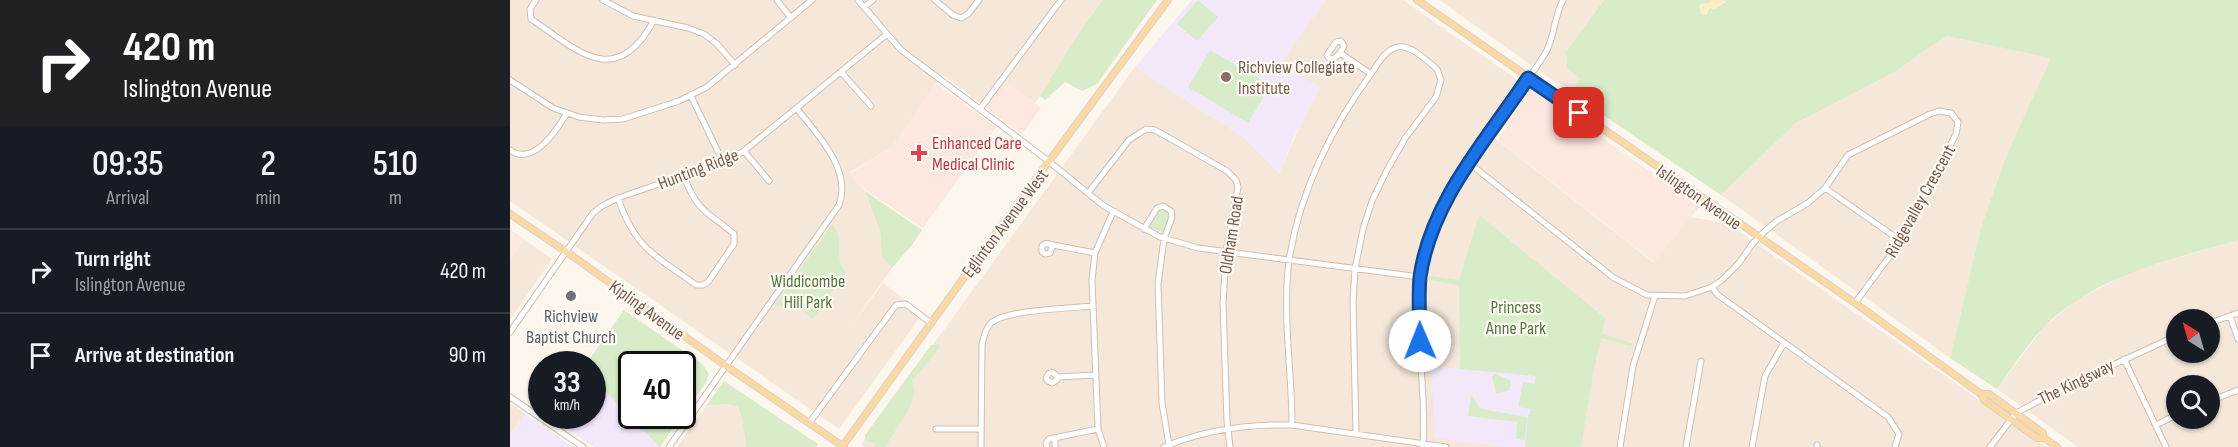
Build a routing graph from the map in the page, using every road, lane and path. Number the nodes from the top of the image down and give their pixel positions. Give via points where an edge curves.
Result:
1 (536, 0) edge
2 (603, 0) edge
3 (777, 0) edge
4 (812, 0) edge
5 (858, 0) edge
6 (873, 0) edge
7 (935, 0) edge
8 (979, 0) edge
9 (1061, 0) edge
10 (1168, 0) edge
11 (1417, 0) edge
12 (1563, 0) edge
13 (864, 7) junction
14 (791, 18) junction
15 (652, 22) junction
16 (887, 34) junction
17 (1340, 53) dead end
18 (735, 65) junction
19 (841, 72) junction
20 (1371, 74) junction
21 (1528, 78) junction
22 (510, 80) edge
23 (691, 96) junction
24 (871, 106) dead end
25 (797, 109) junction
26 (980, 109) junction
27 (567, 113) junction
28 (510, 150) edge
29 (744, 152) junction
30 (723, 162) junction
31 (1050, 163) junction
32 (1469, 163) junction
33 (684, 177) junction
34 (769, 181) dead end
35 (1825, 188) junction
36 (1088, 192) junction
37 (618, 198) junction
38 (1113, 212) junction
39 (510, 214) edge
40 (1143, 229) junction
41 (1164, 238) junction
42 (1758, 238) junction
43 (1901, 241) junction
44 (1053, 245) dead end
45 (566, 251) junction
46 (1226, 252) junction
47 (1095, 253) junction
48 (1290, 260) junction
49 (1354, 269) junction
50 (1420, 277) junction
51 (1712, 287) junction
52 (1654, 296) junction
53 (1855, 303) junction
54 (1093, 306) junction
55 (2238, 313) edge
56 (2230, 316) junction
57 (2220, 320) edge
58 (931, 323) junction
59 (510, 332) edge
60 (2238, 339) edge
61 (2166, 340) edge
62 (1784, 343) junction
63 (2124, 359) junction
64 (1701, 361) dead end
65 (727, 366) junction
66 (1095, 375) junction
67 (1058, 377) dead end
68 (2238, 390) edge
69 (1982, 394) junction
70 (510, 397) edge
71 (2220, 397) edge
72 (2016, 413) junction
73 (2010, 419) junction
74 (2166, 420) edge
75 (810, 422) junction
76 (1292, 425) junction
77 (2156, 425) junction
78 (936, 429) dead end
79 (981, 429) junction
80 (1098, 429) junction
81 (1228, 429) junction
82 (1356, 434) junction
83 (1055, 438) junction
84 (2044, 438) junction
85 (1424, 445) edge
86 (1167, 446) edge
87 (583, 447) edge
88 (669, 447) edge
89 (843, 447) edge
90 (981, 447) edge
91 (1047, 447) edge
92 (1055, 447) edge
93 (1104, 447) edge
94 (1230, 447) edge
95 (1446, 447) edge
96 (1620, 447) edge
97 (1686, 447) edge
98 (1752, 447) edge
99 (1895, 447) edge
100 (1990, 447) edge
101 (2057, 447) edge
102 (2166, 447) edge

1 - 15 street via 530,9 531,19 594,59 610,60 632,50
2 - 15 street
3 - 14 street
4 - 14 street
5 - 13 street
6 - 13 street
7 - 8 street via 961,18
9 - 26 street
10 - 31 main road, Eglinton Avenue West
11 - 21 main road, Islington Avenue
12 - 21 street via 1550,44
13 - 16 street
14 - 18 street
15 - 18 street via 704,34
16 - 19 street, Hunting Ridge
16 - 26 street via 901,50
17 - 20 street
18 - 23 street
19 - 24 street
19 - 25 street, Hunting Ridge
20 - 48 street via 1332,135 1311,182
20 - 49 street via 1389,51 1405,47 1437,69 1441,86 1406,137 1372,201
21 - 32 street
21 - 42 main road, Islington Avenue
22 - 27 street
23 - 27 street via 623,119 603,120
23 - 30 street
25 - 29 street, Hunting Ridge
25 - 65 street via 819,136 839,171 842,197
26 - 31 street
27 - 28 street via 556,131 525,156
29 - 30 street, Hunting Ridge
29 - 34 street
30 - 33 street, Hunting Ridge
31 - 36 street
31 - 58 main road, Eglinton Avenue West
32 - 50 street via 1438,216
32 - 52 street via 1602,270
33 - 37 street, Hunting Ridge
33 - 37 street via 705,214 734,234 734,244 703,285 696,285 640,243
35 - 42 street, Ridgevalley Crescent
35 - 43 street
35 - 43 street, Ridgevalley Crescent via 1848,155 1858,149 1936,112 1951,113 1958,128
36 - 38 street
36 - 46 street, Oldham Road via 1133,136 1146,129 1155,130 1236,180 1238,192
37 - 45 street, Hunting Ridge via 593,213
38 - 40 street
38 - 47 street
39 - 45 main road, Kipling Avenue
40 - 41 street
40 - 41 street via 1155,210 1166,207 1172,217
41 - 46 street
41 - 86 street via 1158,307
42 - 51 street, Ridgevalley Crescent via 1739,263
42 - 53 main road, Islington Avenue
43 - 53 street, Ridgevalley Crescent
44 - 47 street
45 - 59 street, Hunting Ridge
45 - 65 main road, Kipling Avenue
46 - 48 street
46 - 81 street, Oldham Road via 1223,304
47 - 54 street
48 - 49 street
48 - 76 street
49 - 50 street
49 - 82 street
50 - 85 street
51 - 52 street via 1685,296
51 - 62 street
52 - 96 street via 1633,366
53 - 69 main road, Islington Avenue
54 - 66 street
54 - 79 street via 1009,315 992,323 982,345
55 - 56 street
56 - 57 street
56 - 60 street
58 - 75 street via 906,304 897,304
58 - 89 main road, Eglinton Avenue West
61 - 63 street, The Kingsway
62 - 98 street via 1764,376
62 - 99 street via 1888,417 1899,434
63 - 72 street, The Kingsway
63 - 77 street
64 - 97 street
65 - 75 main road, Kipling Avenue
65 - 88 street
66 - 67 street
66 - 80 street
68 - 71 street
69 - 72 main road, Islington Avenue via 1989,394
69 - 73 main road, Islington Avenue via 1984,400
70 - 87 street
72 - 73 street, The Kingsway
72 - 84 main road, Islington Avenue via 2043,433
73 - 84 main road, Islington Avenue via 2037,438
73 - 100 street, The Kingsway
74 - 77 street
75 - 89 main road, Kipling Avenue
76 - 81 street
76 - 82 street
77 - 102 street
78 - 79 street
79 - 90 street
80 - 83 street
80 - 93 street
81 - 86 street
81 - 94 street, Oldham Road
82 - 85 street
83 - 91 street via 1047,440
83 - 92 street
84 - 101 main road, Islington Avenue
85 - 95 street

